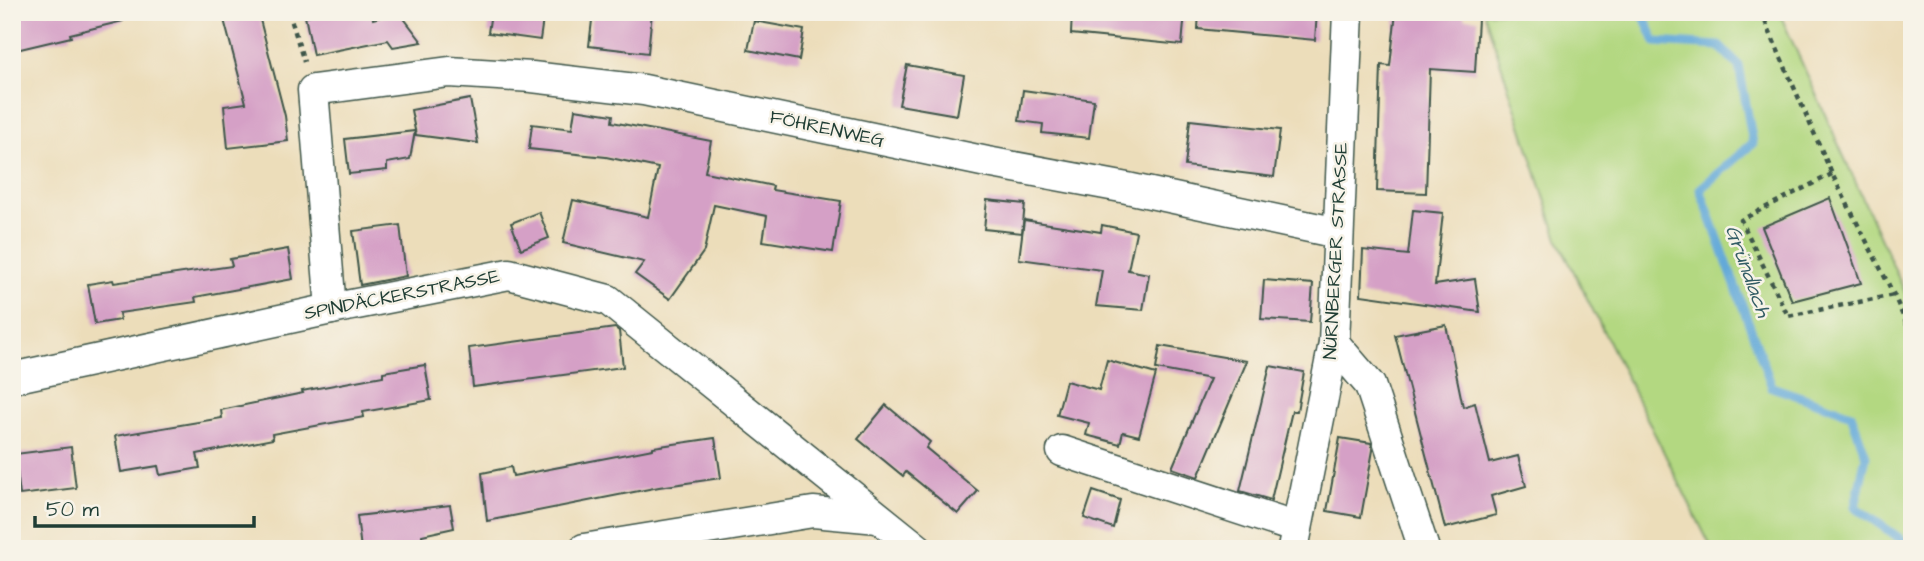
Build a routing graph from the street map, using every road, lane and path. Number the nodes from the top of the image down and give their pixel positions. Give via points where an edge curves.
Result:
1 (289, 12) edge
2 (1348, 12) edge
3 (1761, 12) edge
4 (313, 90) junction
5 (1832, 174) junction
6 (1338, 233) junction
7 (1894, 295) junction
8 (331, 309) junction
9 (1912, 337) edge
10 (1334, 343) junction
11 (12, 378) edge
12 (1062, 451) dead end
13 (878, 518) junction
14 (1295, 539) edge
15 (584, 549) edge
16 (918, 549) edge
17 (1424, 549) edge

1 - 4 path
2 - 6 street, NÜRNBERGER STRASSE
3 - 5 path
4 - 6 street, FÖHRENWEG via 449,72 644,90
4 - 8 street
5 - 7 path
5 - 7 path via 1741,220 1788,316
6 - 10 street, NÜRNBERGER STRASSE
7 - 9 path
8 - 11 street, SPINDÄCKERSTRASSE
8 - 13 street, SPINDÄCKERSTRASSE via 509,274 608,300
10 - 14 street, NÜRNBERGER STRASSE
10 - 17 street via 1370,385
12 - 14 street, NÜRNBERGER STRASSE
13 - 15 street via 813,512
13 - 16 street, SPINDÄCKERSTRASSE

